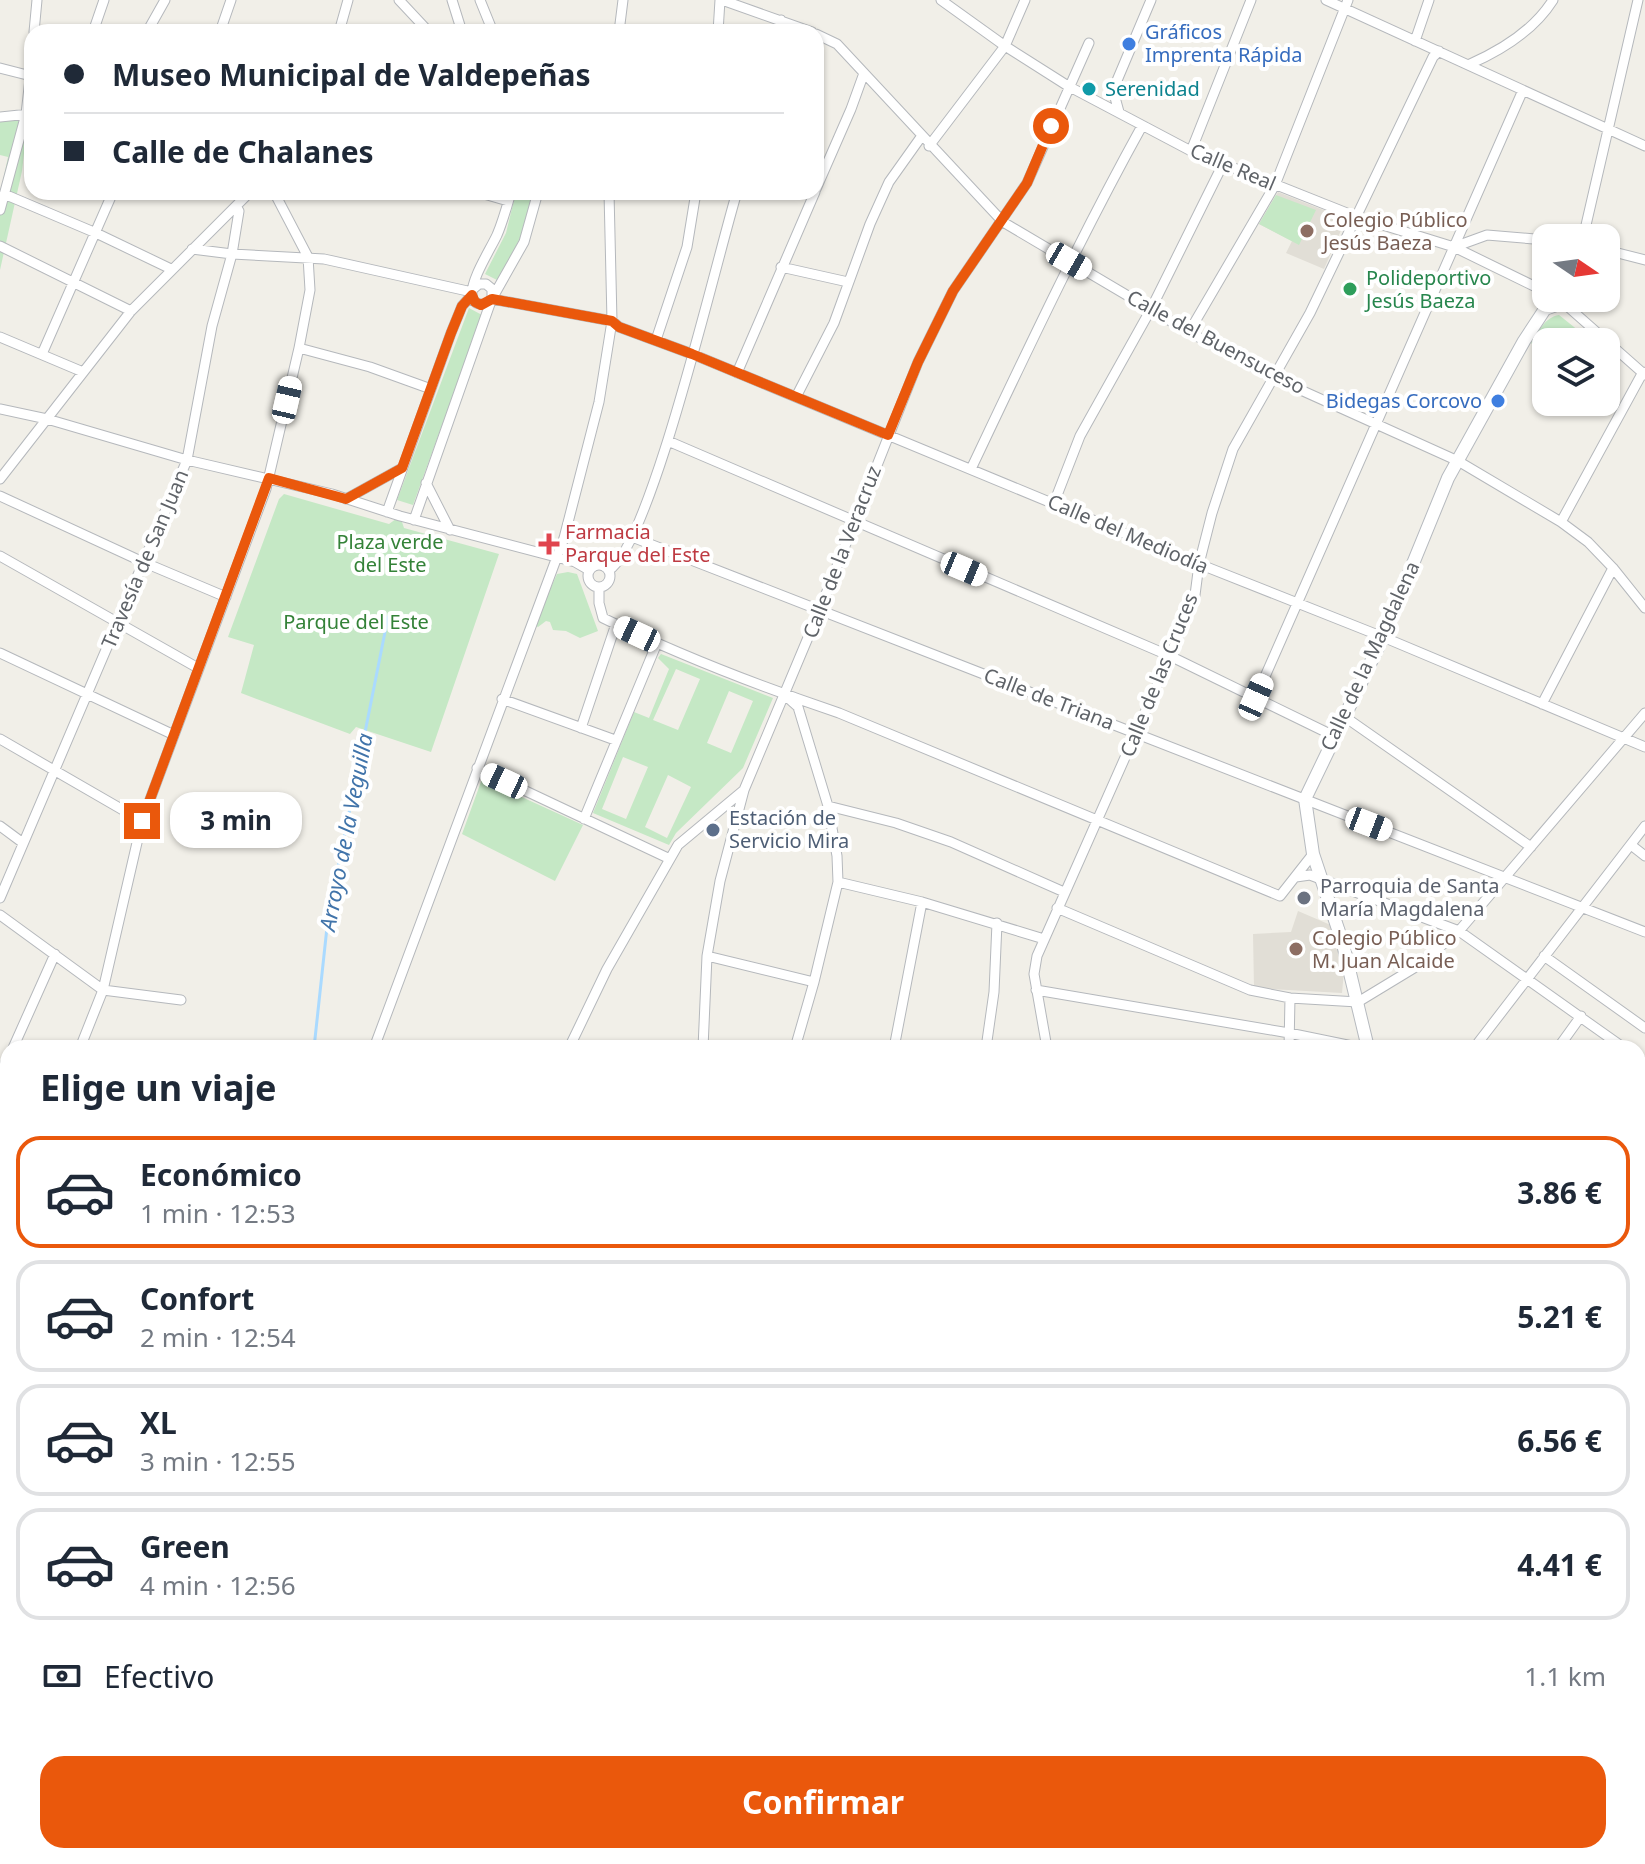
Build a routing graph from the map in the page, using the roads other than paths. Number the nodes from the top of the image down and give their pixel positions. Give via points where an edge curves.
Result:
1 (37, 0) edge
2 (104, 0) edge
3 (165, 0) edge
4 (231, 0) edge
5 (348, 0) edge
6 (399, 0) edge
7 (452, 0) edge
8 (480, 0) edge
9 (623, 0) edge
10 (721, 0) edge
11 (941, 0) edge
12 (1025, 0) edge
13 (1151, 0) edge
14 (1251, 0) edge
15 (1326, 0) edge
16 (1429, 0) edge
17 (1553, 0) edge
18 (1638, 0) edge
19 (1347, 4) edge
20 (781, 20) junction
21 (35, 24) edge
22 (96, 24) edge
23 (152, 24) edge
24 (223, 24) edge
25 (341, 24) edge
26 (422, 24) edge
27 (460, 24) edge
28 (490, 24) edge
29 (620, 24) edge
30 (719, 24) edge
31 (780, 24) edge
32 (791, 24) edge
33 (824, 38) edge
34 (1415, 41) junction
35 (1089, 43) dead end
36 (1005, 46) junction
37 (1439, 51) junction
38 (1470, 64) junction
39 (0, 68) edge
40 (864, 73) junction
41 (24, 74) edge
42 (1068, 86) junction
43 (1113, 90) junction
44 (1523, 90) junction
45 (1089, 96) junction
46 (1120, 113) junction
47 (24, 115) edge
48 (0, 117) edge
49 (1142, 126) junction
50 (1608, 128) junction
51 (24, 130) edge
52 (921, 137) junction
53 (929, 146) junction
54 (1645, 146) edge
55 (1191, 151) junction
56 (1223, 164) junction
57 (824, 170) edge
58 (1275, 185) junction
59 (4, 194) junction
60 (110, 200) edge
61 (242, 200) edge
62 (278, 200) edge
63 (509, 200) edge
64 (536, 200) edge
65 (609, 200) edge
66 (695, 200) edge
67 (735, 200) edge
68 (811, 200) edge
69 (236, 206) junction
70 (0, 210) edge
71 (1357, 217) junction
72 (1003, 222) junction
73 (1586, 224) edge
74 (96, 233) junction
75 (1532, 239) edge
76 (0, 246) edge
77 (1454, 247) junction
78 (192, 249) junction
79 (232, 254) junction
80 (1620, 254) edge
81 (308, 257) junction
82 (1645, 260) edge
83 (1069, 261) junction
84 (781, 267) junction
85 (171, 269) junction
86 (73, 281) junction
87 (848, 282) junction
88 (1532, 285) edge
89 (472, 292) junction
90 (492, 299) junction
91 (1151, 309) junction
92 (131, 311) junction
93 (1543, 312) edge
94 (1576, 312) edge
95 (612, 321) junction
96 (1189, 332) junction
97 (0, 337) edge
98 (656, 340) junction
99 (299, 348) junction
100 (42, 354) junction
101 (692, 354) junction
102 (83, 372) junction
103 (737, 373) junction
104 (1644, 374) edge
105 (1272, 377) junction
106 (431, 389) junction
107 (796, 397) junction
108 (0, 409) edge
109 (47, 419) junction
110 (1378, 423) junction
111 (888, 435) junction
112 (668, 441) junction
113 (187, 460) junction
114 (1458, 461) junction
115 (402, 468) junction
116 (971, 469) junction
117 (269, 478) junction
118 (0, 479) edge
119 (426, 483) junction
120 (0, 496) edge
121 (346, 499) junction
122 (1054, 503) junction
123 (387, 512) junction
124 (414, 520) junction
125 (1561, 522) junction
126 (855, 523) junction
127 (450, 530) junction
128 (632, 537) junction
129 (0, 556) edge
130 (557, 557) junction
131 (143, 562) junction
132 (1199, 564) junction
133 (1613, 568) junction
134 (589, 570) junction
135 (609, 570) junction
136 (599, 587) junction
137 (226, 597) junction
138 (1298, 603) junction
139 (1645, 608) edge
140 (820, 609) junction
141 (117, 622) junction
142 (616, 624) junction
143 (1383, 637) junction
144 (657, 643) junction
145 (0, 653) edge
146 (1170, 656) junction
147 (198, 668) junction
148 (87, 695) junction
149 (785, 695) junction
150 (1256, 697) junction
151 (502, 699) junction
152 (1542, 704) junction
153 (803, 705) junction
154 (1645, 713) edge
155 (1345, 717) junction
156 (581, 728) junction
157 (1136, 733) junction
158 (174, 735) junction
159 (1334, 736) junction
160 (1625, 738) junction
161 (0, 739) edge
162 (615, 740) junction
163 (1645, 747) edge
164 (477, 768) junction
165 (54, 771) junction
166 (744, 790) junction
167 (1305, 799) junction
168 (828, 806) junction
169 (584, 819) junction
170 (142, 821) junction
171 (1097, 821) junction
172 (0, 826) edge
173 (1645, 826) edge
174 (23, 843) junction
175 (1631, 845) junction
176 (1531, 847) junction
177 (1313, 854) junction
178 (1645, 856) edge
179 (670, 859) junction
180 (1296, 877) junction
181 (1506, 878) junction
182 (838, 882) junction
183 (1323, 882) junction
184 (1064, 892) junction
185 (0, 898) edge
186 (922, 902) junction
187 (1581, 907) junction
188 (1057, 908) junction
189 (0, 915) edge
190 (997, 923) junction
191 (1459, 931) junction
192 (1645, 932) edge
193 (1044, 939) junction
194 (55, 954) junction
195 (707, 956) junction
196 (1544, 956) junction
197 (1528, 979) junction
198 (814, 982) junction
199 (103, 990) junction
200 (1036, 990) junction
201 (1290, 998) junction
202 (181, 1000) dead end
203 (1358, 1002) junction
204 (1581, 1016) junction
205 (1645, 1028) edge
206 (1289, 1033) junction
207 (17, 1040) edge
208 (83, 1040) edge
209 (379, 1040) edge
210 (573, 1040) edge
211 (703, 1040) edge
212 (797, 1040) edge
213 (896, 1040) edge
214 (987, 1040) edge
215 (1045, 1040) edge
216 (1289, 1040) edge
217 (1323, 1040) edge
218 (1366, 1040) edge
219 (1480, 1040) edge
220 (1564, 1040) edge
221 (1613, 1040) edge

1 - 21 street
2 - 22 street
3 - 23 street
4 - 24 street
5 - 25 street
6 - 26 street
7 - 27 street
8 - 28 street
9 - 29 street
10 - 20 street, Calle del Buensuceso
10 - 30 street
11 - 36 street, Calle Real
12 - 36 street
13 - 43 street
14 - 55 street
15 - 19 street
16 - 34 street
17 - 38 street via 1532,26
18 - 50 street
19 - 34 street
19 - 58 street
20 - 31 street
20 - 32 street, Calle del Buensuceso
33 - 40 street, Calle del Buensuceso
34 - 37 street
35 - 42 street, Calle de la Veracruz
36 - 42 street, Calle Real
36 - 53 street
37 - 38 street
37 - 71 street, Calle de las Cruces
38 - 44 street
39 - 41 street
40 - 52 street, Calle del Buensuceso
40 - 57 street
42 - 45 street, Calle Real
42 - 72 street, Calle de la Veracruz via 1027,183
43 - 45 street
43 - 46 street
44 - 50 street
44 - 77 street
45 - 46 street, Calle Real
46 - 49 street, Calle Real
47 - 48 street
49 - 55 street, Calle Real
49 - 83 street
50 - 54 street
50 - 73 street
51 - 59 street
52 - 53 street, Calle del Buensuceso
52 - 87 street via 889,182
53 - 72 street, Calle del Buensuceso
55 - 56 street, Calle Real
56 - 58 street, Calle Real
56 - 91 street
58 - 71 street, Calle Real
58 - 96 street
59 - 70 street
59 - 74 street
60 - 74 street
61 - 69 street
62 - 81 street
63 - 89 street
64 - 90 street via 524,242
65 - 95 street
66 - 98 street via 687,247
67 - 101 street
68 - 84 street
69 - 78 street
69 - 79 street, Travesía de San Juan
71 - 77 street, Calle Real
71 - 105 street, Calle de las Cruces
72 - 83 street, Calle del Buensuceso
72 - 111 street, Calle de la Veracruz via 953,291
74 - 85 street
74 - 86 street
75 - 77 street via 1487,235
76 - 86 street
77 - 88 street, Calle Real
77 - 110 street
78 - 79 street
78 - 85 street
79 - 81 street
79 - 113 street, Travesía de San Juan via 212,326
80 - 82 street
81 - 89 street
81 - 99 street via 310,290
83 - 91 street, Calle del Buensuceso
83 - 116 street
84 - 87 street
84 - 103 street
85 - 92 street
86 - 92 street
86 - 100 street
87 - 107 street via 834,323
89 - 90 street via 481,305
89 - 90 street via 486,284
89 - 106 street
90 - 95 street, Calle del Mediodía
90 - 119 street
91 - 96 street, Calle del Buensuceso
91 - 122 street via 1080,436
92 - 102 street
93 - 114 street, Calle de la Magdalena
94 - 104 street
95 - 98 street, Calle del Mediodía
95 - 130 street via 599,402
96 - 105 street, Calle del Buensuceso
97 - 100 street
98 - 101 street, Calle del Mediodía
99 - 106 street
99 - 117 street
100 - 102 street
101 - 103 street, Calle del Mediodía
101 - 112 street
102 - 109 street
103 - 107 street, Calle del Mediodía
104 - 125 street
105 - 110 street, Calle del Buensuceso
105 - 132 street, Calle de las Cruces via 1233,449
106 - 115 street
107 - 111 street, Calle del Mediodía
108 - 109 street
109 - 113 street
109 - 118 street
110 - 114 street, Calle del Buensuceso
110 - 138 street
111 - 116 street, Calle del Mediodía
111 - 126 street, Calle de la Veracruz
112 - 126 street
112 - 128 street
113 - 117 street
113 - 131 street, Travesía de San Juan
114 - 125 street, Calle del Buensuceso
114 - 143 street, Calle de la Magdalena
115 - 121 street
115 - 123 street
116 - 122 street, Calle del Mediodía
117 - 121 street
117 - 137 street
119 - 124 street
119 - 127 street
120 - 131 street
121 - 123 street
122 - 132 street, Calle del Mediodía
123 - 124 street
124 - 127 street
125 - 133 street, Calle del Buensuceso
126 - 140 street, Calle de la Veracruz
126 - 146 street
127 - 130 street
128 - 135 street via 618,565
128 - 140 street, Calle de Triana
129 - 141 street
130 - 134 street
130 - 151 street
131 - 137 street
131 - 141 street, Travesía de San Juan
132 - 138 street, Calle del Mediodía
132 - 146 street, Calle de las Cruces via 1195,595
133 - 139 street, Calle del Buensuceso
133 - 152 street
134 - 135 street via 599,564
134 - 136 street via 589,581
135 - 136 street via 609,582
136 - 142 street via 600,612
137 - 147 street
138 - 143 street, Calle del Mediodía
138 - 150 street
140 - 149 street, Calle de la Veracruz
140 - 157 street, Calle de Triana
141 - 147 street
141 - 148 street, Travesía de San Juan
142 - 144 street
142 - 156 street
143 - 152 street, Calle del Mediodía
143 - 155 street, Calle de la Magdalena
144 - 149 street
144 - 162 street
145 - 148 street
146 - 150 street
146 - 157 street, Calle de las Cruces
147 - 158 street
148 - 158 street
148 - 165 street, Travesía de San Juan
149 - 153 street
149 - 166 street, Calle de la Veracruz
150 - 159 street
151 - 156 street
151 - 164 street
152 - 160 street, Calle del Mediodía
153 - 168 street
153 - 171 street via 839,713
154 - 160 street
155 - 159 street, Calle de la Magdalena
155 - 176 street
156 - 162 street
157 - 167 street, Calle de Triana
157 - 171 street, Calle de las Cruces
158 - 170 street
159 - 167 street, Calle de la Magdalena
160 - 163 street, Calle del Mediodía
160 - 176 street
161 - 165 street
162 - 169 street
164 - 169 street
164 - 209 street
165 - 170 street
165 - 174 street, Travesía de San Juan
166 - 179 street via 678,845
166 - 195 street, Calle de la Veracruz
167 - 177 street
167 - 181 street, Calle de Triana
168 - 182 street
168 - 184 street via 951,842
169 - 179 street
170 - 199 street
171 - 180 street via 1280,896
171 - 184 street, Calle de las Cruces
172 - 174 street
173 - 175 street
174 - 185 street, Travesía de San Juan
175 - 178 street
175 - 187 street
176 - 181 street
177 - 180 street
177 - 183 street
179 - 210 street
180 - 183 street via 1310,875
181 - 187 street, Calle de Triana
181 - 191 street
182 - 186 street
182 - 198 street
183 - 191 street
183 - 203 street
184 - 188 street, Calle de las Cruces
186 - 190 street
186 - 213 street
187 - 192 street, Calle de Triana
187 - 196 street
188 - 193 street, Calle de las Cruces
188 - 201 street via 1250,990
189 - 194 street
190 - 193 street
190 - 214 street
191 - 197 street
191 - 203 street via 1414,968
193 - 200 street, Calle de las Cruces via 1034,974
194 - 199 street
194 - 207 street
195 - 198 street
195 - 211 street, Calle de la Veracruz
196 - 197 street
196 - 205 street
197 - 204 street
197 - 219 street
198 - 212 street
199 - 202 street
199 - 208 street
200 - 206 street
200 - 215 street, Calle de las Cruces
201 - 203 street
201 - 206 street
203 - 218 street
204 - 220 street
204 - 221 street
206 - 216 street
206 - 217 street

